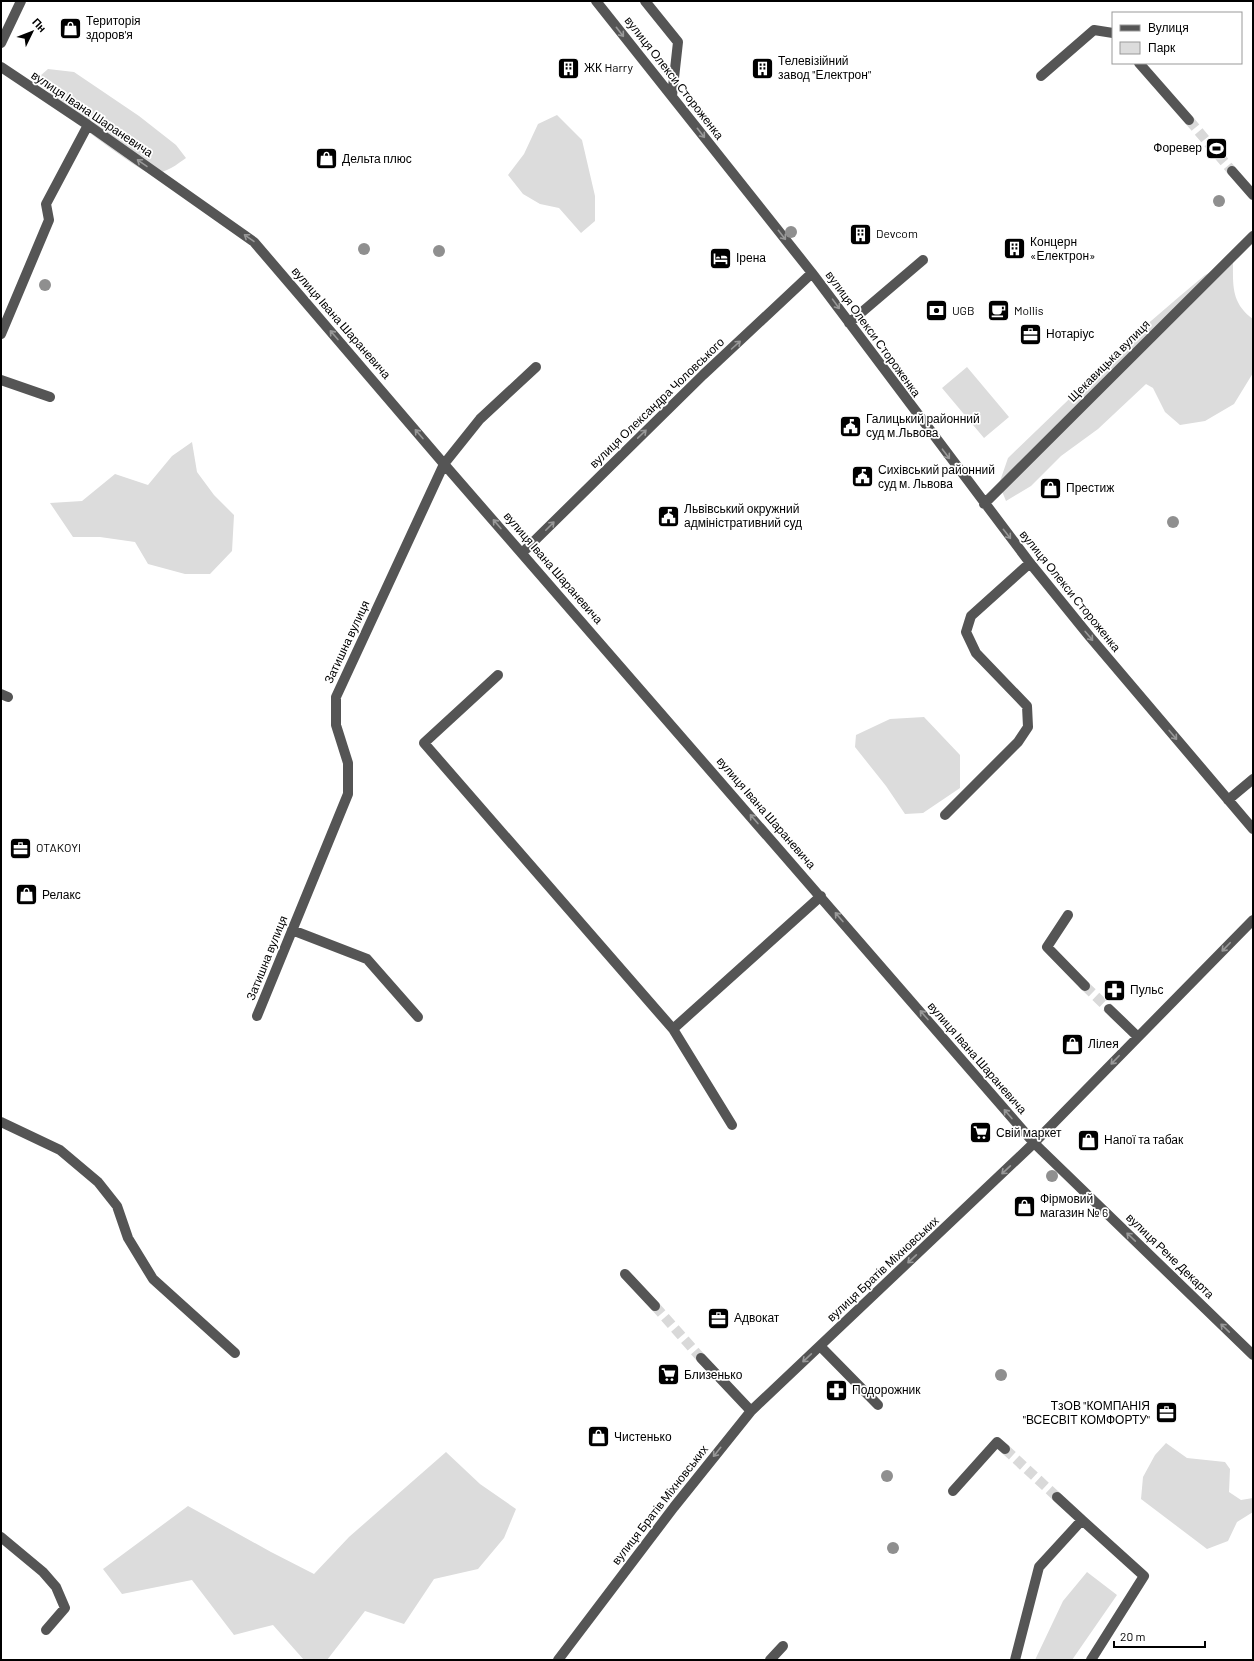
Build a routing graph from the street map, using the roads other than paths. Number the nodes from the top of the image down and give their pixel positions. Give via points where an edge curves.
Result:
1 (21, 1) edge
2 (596, 1) edge
3 (645, 1) edge
4 (1112, 33) edge
5 (1, 43) edge
6 (1140, 64) edge
7 (1, 67) edge
8 (1041, 76) dead end
9 (672, 96) junction
10 (1189, 120) tunnel mouth
11 (88, 126) junction
12 (1232, 171) tunnel mouth
13 (1253, 195) edge
14 (1253, 236) edge
15 (923, 260) dead end
16 (812, 273) junction
17 (849, 323) junction
18 (1, 334) edge
19 (536, 367) dead end
20 (1, 380) edge
21 (50, 397) dead end
22 (444, 464) junction
23 (984, 504) junction
24 (522, 553) junction
25 (1030, 563) junction
26 (498, 675) dead end
27 (1253, 779) edge
28 (1228, 800) junction
29 (945, 815) dead end
30 (1253, 829) edge
31 (821, 896) junction
32 (1068, 915) dead end
33 (1253, 920) edge
34 (292, 930) junction
35 (1086, 986) tunnel mouth
36 (1109, 1009) tunnel mouth
37 (257, 1016) dead end
38 (418, 1017) dead end
39 (674, 1029) junction
40 (1138, 1037) junction
41 (1, 1122) edge
42 (732, 1125) dead end
43 (1034, 1143) junction
44 (625, 1274) dead end
45 (655, 1306) tunnel mouth
46 (820, 1346) junction
47 (235, 1353) dead end
48 (1253, 1355) edge
49 (701, 1358) tunnel mouth
50 (878, 1405) dead end
51 (751, 1411) junction
52 (1005, 1448) dead end
53 (953, 1490) dead end
54 (1057, 1497) tunnel mouth
55 (1082, 1520) junction
56 (1, 1537) edge
57 (46, 1630) dead end
58 (783, 1646) dead end
59 (558, 1660) edge
60 (770, 1660) edge
61 (1015, 1660) edge
62 (1091, 1660) edge

1 - 5 street
2 -> 9 street, вулиця Олекси Стороженка
3 - 9 street via 678,42
4 - 8 street via 1094,30
6 - 10 street
7 - 11 street, вулиця Івана Шараневича
9 -> 16 street, вулиця Олекси Стороженка
11 - 18 street via 46,204 49,220
22 -> 11 street, вулиця Івана Шараневича via 254,242
12 - 13 street
14 - 23 street, Щекавицька вулиця
15 - 17 street
16 -> 17 street, вулиця Олекси Стороженка
24 -> 16 street, вулиця Олександра Чоловського via 703,375
17 -> 23 street, вулиця Олекси Стороженка
19 - 22 street, Затишна вулиця via 480,420
20 - 21 street
24 -> 22 street, вулиця Івана Шараневича
22 - 34 street, Затишна вулиця via 336,697 336,725 348,763 348,794
23 -> 25 street, вулиця Олекси Стороженка
31 -> 24 street, вулиця Івана Шараневича
25 -> 28 street, вулиця Олекси Стороженка
25 - 29 street via 970,616 966,632 976,653 1027,706 1028,727 1018,742
26 - 39 street via 424,743
27 - 28 street
28 - 30 street, вулиця Олекси Стороженка
31 - 39 street
43 -> 31 street, вулиця Івана Шараневича
32 - 35 street via 1047,947
33 -> 40 street, вулиця Братів Міхновських
34 - 37 street, Затишна вулиця
34 - 38 street via 367,959
36 - 40 street
39 - 42 street
40 -> 43 street, вулиця Братів Міхновських
41 - 47 street via 60,1150 98,1182 117,1206 128,1238 153,1279
43 -> 46 street, вулиця Братів Міхновських
48 -> 43 street, вулиця Рене Декарта
44 - 45 street
46 - 50 street
46 -> 51 street, вулиця Братів Міхновських
49 - 51 street
51 -> 59 street, вулиця Братів Міхновських via 674,1507
52 - 53 street via 997,1442
54 - 55 street
55 - 61 street via 1040,1567
55 - 62 street via 1144,1576
56 - 57 street via 43,1572 56,1587 65,1608
58 - 60 street

